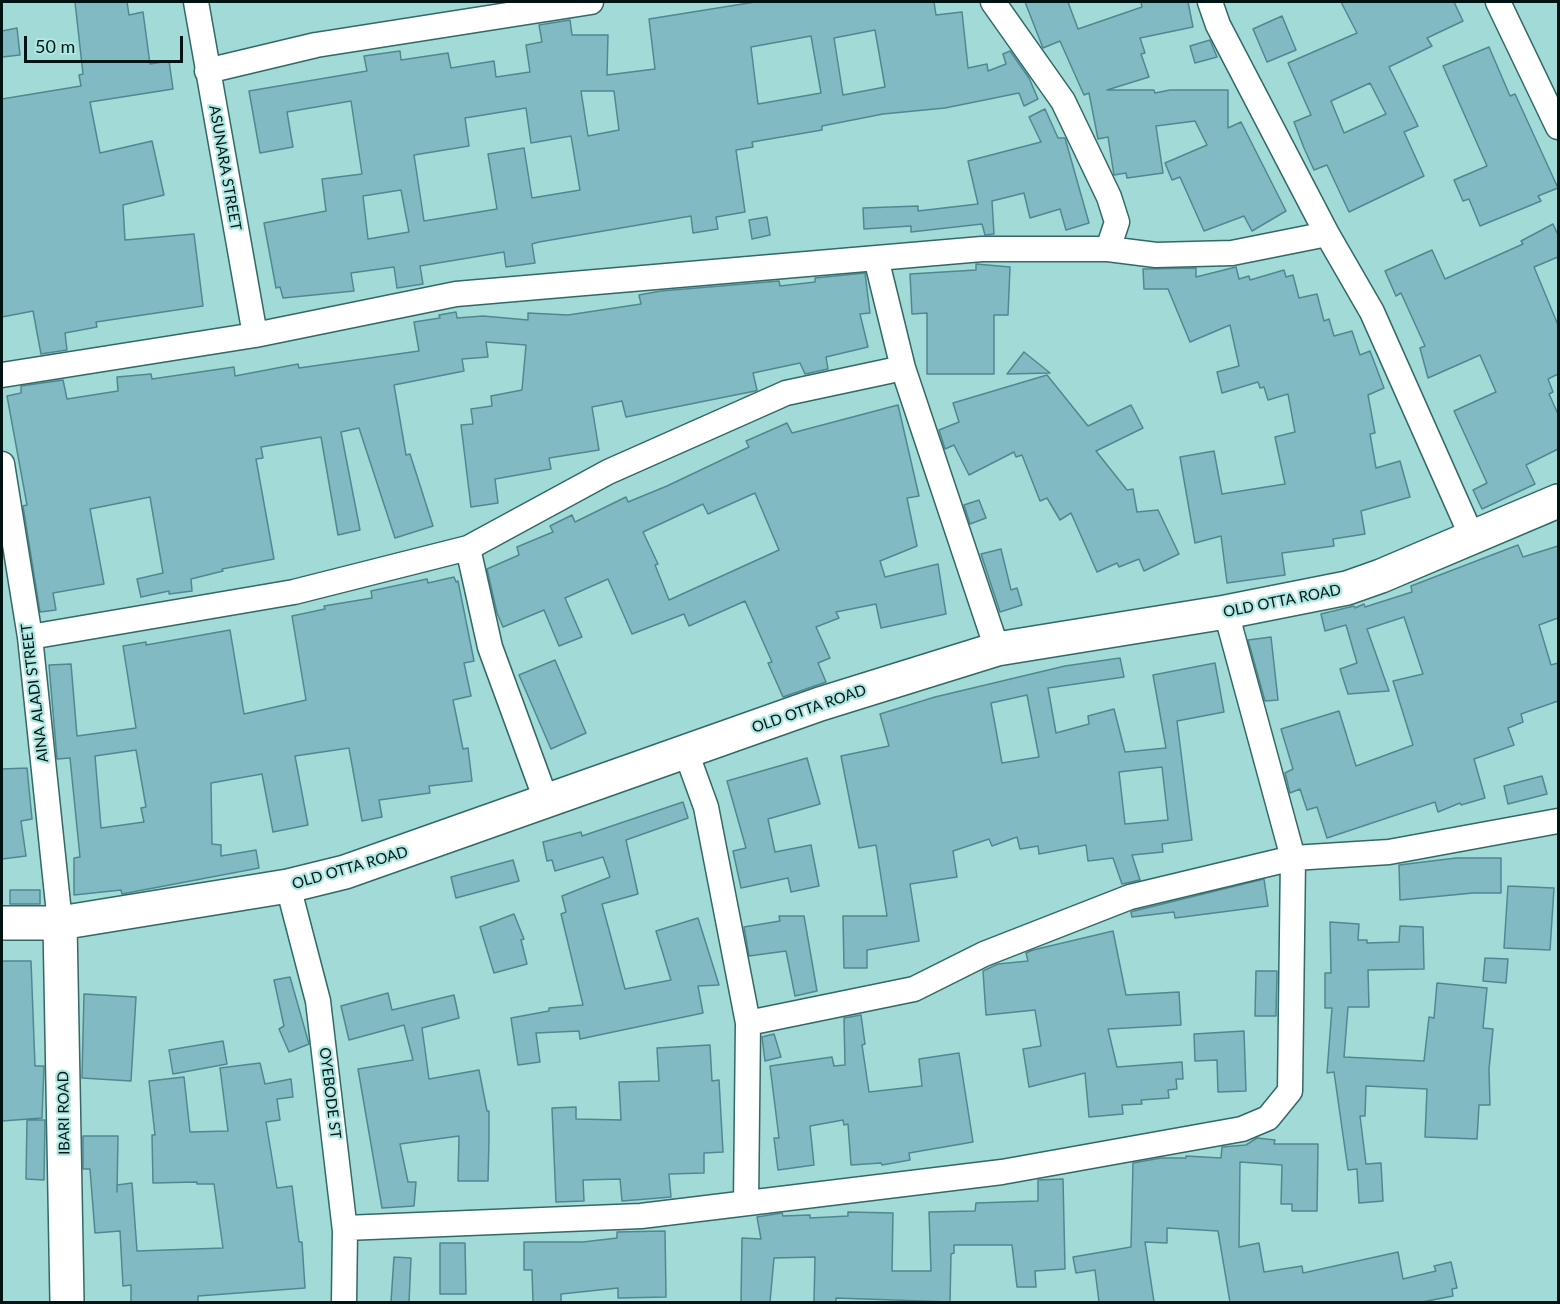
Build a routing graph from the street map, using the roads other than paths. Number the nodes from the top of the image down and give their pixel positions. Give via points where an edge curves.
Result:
1 (196, 2) edge
2 (591, 2) edge
3 (993, 2) edge
4 (1210, 2) edge
5 (1498, 2) edge
6 (207, 71) junction
7 (1558, 127) edge
8 (1327, 234) junction
9 (1108, 249) junction
10 (876, 258) junction
11 (255, 335) junction
12 (903, 368) junction
13 (2, 375) edge
14 (2, 464) edge
15 (1558, 501) edge
16 (1472, 537) junction
17 (468, 548) junction
18 (1226, 612) junction
19 (30, 637) junction
20 (997, 649) junction
21 (686, 752) junction
22 (546, 800) junction
23 (1558, 821) edge
24 (1293, 858) junction
25 (288, 886) junction
26 (2, 923) edge
27 (60, 923) junction
28 (748, 1023) junction
29 (746, 1202) junction
30 (345, 1228) junction
31 (67, 1302) edge
32 (344, 1302) edge

1 - 6 street, ASUNARA STREET
2 - 6 street via 316,45
3 - 9 street via 1063,101 1109,197 1117,222
4 - 8 street via 1218,25
5 - 7 street
6 - 11 street, ASUNARA STREET
8 - 9 street via 1232,253 1156,255
8 - 16 street via 1372,312
9 - 10 street via 982,249
10 - 11 street via 456,294
10 - 12 street
11 - 13 street
12 - 17 street via 786,393 608,472
12 - 20 street
14 - 19 street, AINA ALADI STREET
15 - 16 street, OLD OTTA ROAD
16 - 18 street, OLD OTTA ROAD via 1347,588
17 - 19 street via 294,592
17 - 22 street via 490,647
18 - 20 street, OLD OTTA ROAD
18 - 24 street
19 - 27 street, AINA ALADI STREET
20 - 21 street, OLD OTTA ROAD via 820,704
21 - 22 street, OLD OTTA ROAD
21 - 28 street via 706,807
22 - 25 street, OLD OTTA ROAD via 399,855
23 - 24 street via 1389,852
24 - 28 street via 1130,897 984,954 914,989
24 - 29 street via 1290,1091 1268,1118 1242,1129 1002,1172
25 - 27 street, OLD OTTA ROAD
25 - 30 street, OYEBODE ST via 318,1001
26 - 27 street, OLD OTTA ROAD
27 - 31 street, IBARI ROAD
28 - 29 street
29 - 30 street via 641,1216
30 - 32 street, OYEBODE ST

